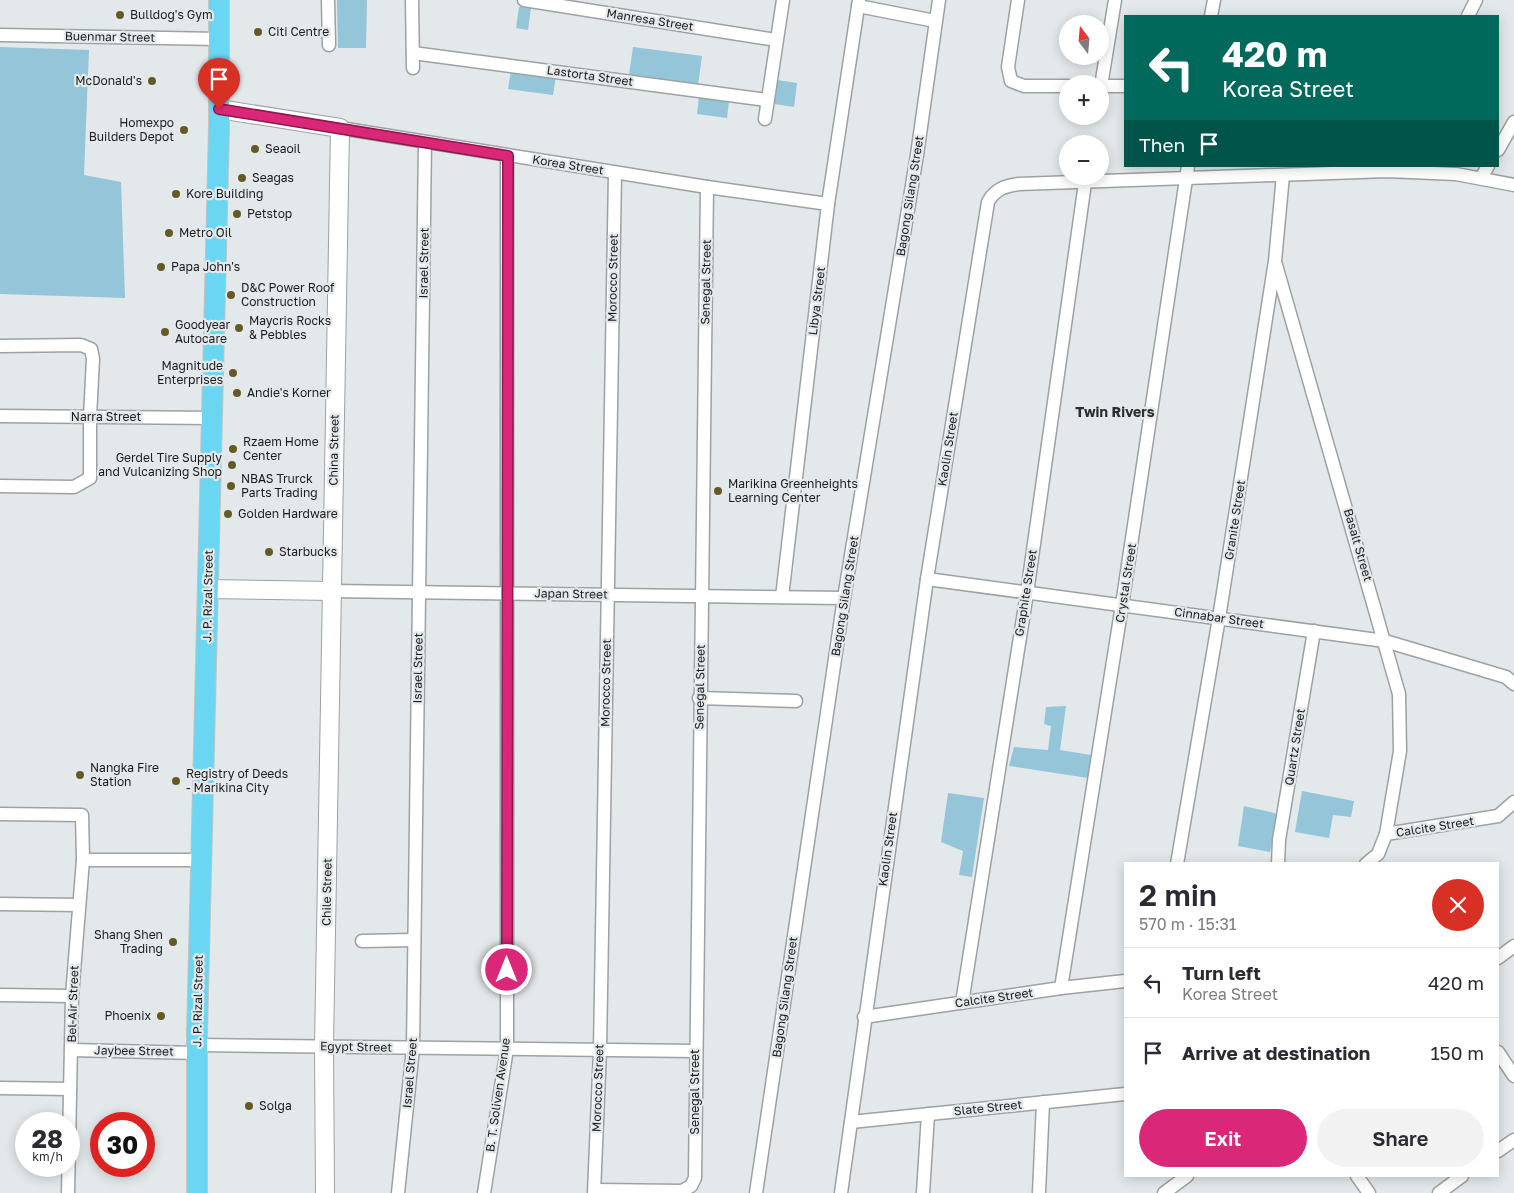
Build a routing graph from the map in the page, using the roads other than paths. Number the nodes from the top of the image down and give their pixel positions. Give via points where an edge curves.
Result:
1 (219, 0) edge
2 (328, 0) edge
3 (412, 0) edge
4 (524, 0) edge
5 (783, 0) edge
6 (939, 0) edge
7 (1018, 0) edge
8 (1115, 0) edge
9 (1214, 0) edge
10 (1476, 0) edge
11 (859, 3) edge
12 (1211, 15) edge
13 (1468, 15) edge
14 (935, 21) junction
15 (0, 35) edge
16 (219, 39) junction
17 (776, 40) junction
18 (329, 45) dead end
19 (413, 53) junction
20 (413, 68) dead end
21 (1103, 75) edge
22 (1059, 86) edge
23 (1109, 86) edge
24 (1124, 86) edge
25 (767, 100) junction
26 (219, 109) junction
27 (765, 119) dead end
28 (1514, 122) edge
29 (340, 128) junction
30 (425, 142) junction
31 (1499, 148) edge
32 (508, 156) junction
33 (1487, 167) edge
34 (1188, 172) edge
35 (615, 173) junction
36 (1283, 175) junction
37 (1481, 178) junction
38 (1109, 180) edge
39 (1059, 184) edge
40 (1085, 185) edge
41 (1514, 186) edge
42 (707, 187) junction
43 (828, 204) junction
44 (1275, 261) junction
45 (0, 346) edge
46 (0, 416) edge
47 (90, 417) junction
48 (212, 418) junction
49 (0, 486) edge
50 (927, 579) junction
51 (208, 589) junction
52 (332, 591) junction
53 (419, 592) junction
54 (508, 593) junction
55 (1027, 593) junction
56 (608, 594) junction
57 (702, 596) junction
58 (782, 597) junction
59 (844, 598) junction
60 (1122, 606) junction
61 (1219, 618) junction
62 (1314, 631) junction
63 (1385, 641) junction
64 (1510, 681) edge
65 (699, 698) junction
66 (796, 701) dead end
67 (1514, 802) edge
68 (0, 814) edge
69 (1386, 834) junction
70 (82, 860) junction
71 (201, 860) junction
72 (1177, 862) edge
73 (1278, 862) edge
74 (1368, 862) edge
75 (0, 904) edge
76 (79, 905) junction
77 (414, 940) junction
78 (362, 941) dead end
79 (1514, 946) edge
80 (1499, 957) edge
81 (1124, 981) edge
82 (1061, 988) junction
83 (0, 995) edge
84 (72, 996) junction
85 (962, 1003) junction
86 (864, 1017) junction
87 (324, 1046) junction
88 (414, 1048) junction
89 (197, 1049) junction
90 (507, 1049) junction
91 (71, 1050) junction
92 (600, 1050) junction
93 (695, 1051) junction
94 (1499, 1054) edge
95 (1514, 1076) edge
96 (0, 1088) edge
97 (70, 1089) junction
98 (1124, 1094) edge
99 (1042, 1102) junction
100 (928, 1114) junction
101 (851, 1122) junction
102 (1514, 1140) edge
103 (1499, 1150) edge
104 (1186, 1177) edge
105 (1358, 1177) edge
106 (1461, 1177) edge
107 (594, 1192) edge
108 (68, 1193) edge
109 (197, 1193) edge
110 (325, 1193) edge
111 (398, 1193) edge
112 (484, 1193) edge
113 (756, 1193) edge
114 (841, 1193) edge
115 (923, 1193) edge
116 (1039, 1193) edge
117 (1164, 1193) edge
118 (1369, 1193) edge
119 (1439, 1193) edge

1 - 16 main road, J. P. Rizal Street
2 - 18 street
3 - 19 street
4 - 17 street, Manresa Street
5 - 17 street
6 - 14 street, Bagong Silang Street
7 - 22 street via 1008,67 1011,80 1024,86
8 - 21 street
9 - 12 street
10 - 13 street
11 - 14 street
11 - 43 street, Libya Street
14 - 59 street, Bagong Silang Street via 917,155
15 - 16 street, Buenmar Street
16 - 26 main road, J. P. Rizal Street
17 - 25 street
19 - 20 street
19 - 25 street, Lastorta Street
23 - 24 street
25 - 27 street
26 - 29 street, Korea Street
26 - 48 main road, J. P. Rizal Street
28 - 31 street
29 - 30 street, Korea Street
29 - 52 street, China Street
30 - 32 street, Korea Street
30 - 53 street, Israel Street
32 - 35 street, Korea Street
32 - 54 street, B. T. Soliven Avenue
33 - 37 street
34 - 36 street, Kaolin Street
34 - 38 street, Kaolin Street
34 - 60 street, Crystal Street
35 - 42 street, Korea Street
35 - 56 street, Morocco Street
36 - 37 street, Kaolin Street via 1424,171
36 - 44 street, Granite Street
37 - 41 street, Kaolin Street
39 - 50 street, Kaolin Street via 1006,186 992,195 988,202
40 - 55 street, Graphite Street
42 - 43 street, Korea Street
42 - 57 street, Senegal Street
43 - 58 street, Libya Street
44 - 61 street, Granite Street
44 - 63 street, Basalt Street
45 - 47 street via 81,345 91,349
46 - 47 street, Narra Street
47 - 48 street, Narra Street
47 - 49 street via 91,475 85,483 74,487
48 - 51 main road, J. P. Rizal Street
50 - 55 street, Cinnabar Street
50 - 86 street, Kaolin Street
51 - 52 street, Japan Street
51 - 71 main road, J. P. Rizal Street
52 - 53 street, Japan Street
52 - 87 street, Chile Street
53 - 54 street, Japan Street
53 - 77 street, Israel Street
54 - 56 street, Japan Street
54 - 90 street, B. T. Soliven Avenue
55 - 60 street, Cinnabar Street
55 - 85 street, Graphite Street
56 - 57 street, Japan Street
56 - 92 street, Morocco Street
57 - 58 street, Japan Street
57 - 65 street, Senegal Street
58 - 59 street, Japan Street
59 - 113 street, Bagong Silang Street
60 - 61 street, Cinnabar Street
60 - 82 street, Crystal Street
61 - 62 street, Cinnabar Street
61 - 72 street, Granite Street
62 - 63 street, Cinnabar Street
62 - 73 street, Quartz Street
63 - 64 street, Cinnabar Street
63 - 69 street, Basalt Street via 1399,694 1400,751
65 - 66 street
65 - 93 street, Senegal Street
67 - 69 street, Calcite Street via 1498,816
68 - 70 street, Bel-Air Street via 82,815
69 - 74 street, Calcite Street via 1378,854
70 - 71 street
70 - 76 street, Bel-Air Street
71 - 89 main road, J. P. Rizal Street
75 - 76 street
76 - 84 street, Bel-Air Street
77 - 78 street
77 - 88 street, Israel Street
79 - 80 street
81 - 82 street, Calcite Street
82 - 85 street, Calcite Street
83 - 84 street
84 - 91 street, Bel-Air Street
85 - 86 street, Calcite Street
86 - 101 street, Kaolin Street
87 - 88 street, Egypt Street
87 - 89 street, Egypt Street
87 - 110 street, Chile Street
88 - 90 street, Egypt Street
88 - 111 street, Israel Street
89 - 91 street, Jaybee Street
89 - 109 main road, J. P. Rizal Street
90 - 92 street, Egypt Street
90 - 112 street, B. T. Soliven Avenue
91 - 97 street, Bel-Air Street
92 - 93 street, Egypt Street
92 - 107 street, Morocco Street
93 - 107 street, Senegal Street via 695,1178 691,1186 682,1191
94 - 95 street
96 - 97 street
97 - 108 street, Bel-Air Street
98 - 99 street, Slate Street
99 - 100 street, Slate Street
99 - 116 street
100 - 101 street, Slate Street
100 - 115 street
101 - 114 street, Kaolin Street
102 - 103 street
104 - 117 street
105 - 118 street
106 - 119 street

